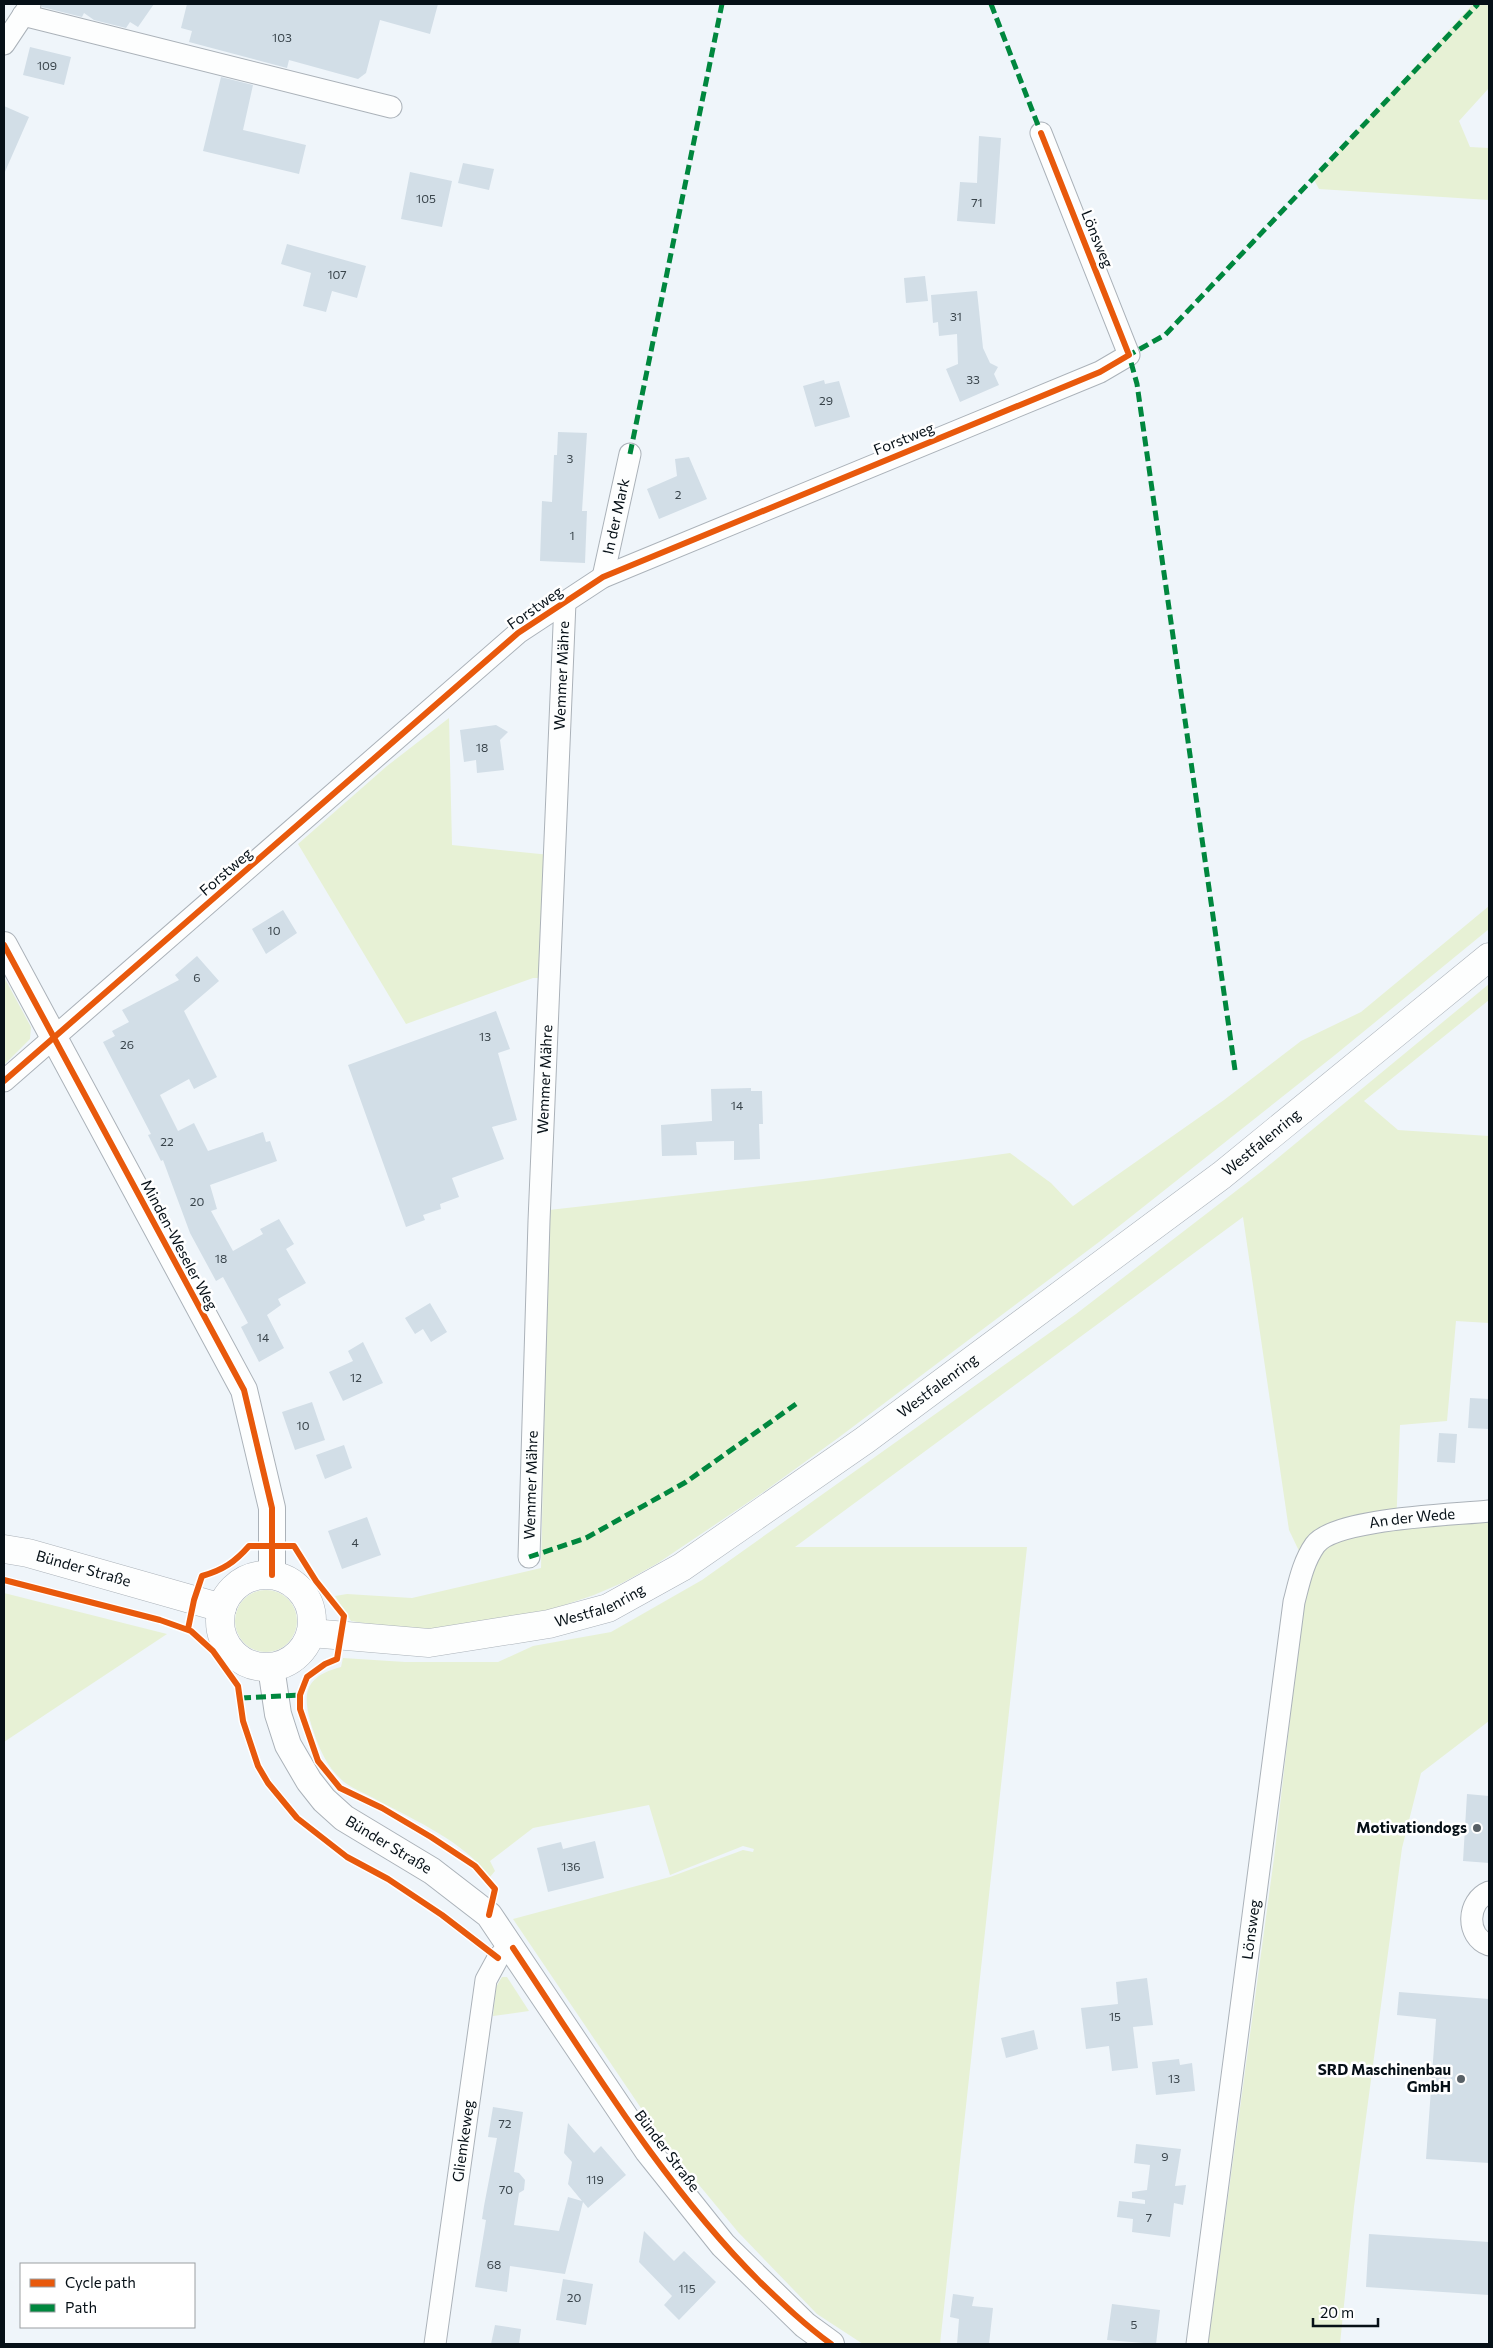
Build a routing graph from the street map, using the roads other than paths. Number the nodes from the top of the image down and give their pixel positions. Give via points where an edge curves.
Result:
1 (26, 9) edge
2 (4, 44) edge
3 (391, 107) dead end
4 (1041, 132) dead end
5 (1129, 355) joint
6 (630, 454) dead end
7 (603, 577) junction
8 (565, 602) junction
9 (4, 945) edge
10 (1489, 957) edge
11 (53, 1039) junction
12 (4, 1081) edge
13 (1489, 1511) edge
14 (1336, 1530) joint
15 (4, 1549) edge
16 (529, 1557) dead end
17 (272, 1575) junction
18 (222, 1608) junction
19 (311, 1633) junction
20 (271, 1667) junction
21 (1489, 1892) edge
22 (510, 1944) junction
23 (1489, 1945) edge
24 (435, 2344) edge
25 (831, 2344) edge
26 (1197, 2344) edge

1 - 2 street
1 - 3 street
4 - 5 street, Lönsweg
5 - 7 street, Forstweg via 1100,372
6 - 7 street, In der Mark
7 - 8 street, Forstweg
8 - 11 street, Forstweg via 518,633
8 - 16 street, Wemmer Mähre via 539,1221
9 - 11 street, Minden-Weseler Weg
10 - 19 main road, Westfalenring via 1222,1175 865,1440 682,1567 608,1608 549,1624 430,1643
11 - 12 street, Forstweg
11 - 17 street, Minden-Weseler Weg via 244,1390 272,1508
13 - 14 street, An der Wede via 1363,1524
14 - 26 street, Lönsweg via 1315,1543 1302,1571 1294,1602
15 - 18 main road, Bünder Straße
17 - 18 main road via 259,1575 236,1586
17 - 19 main road via 285,1578 305,1595 311,1607
18 - 20 main road via 223,1638 231,1651 256,1666
19 - 20 main road via 300,1653 282,1665
20 - 22 street, Bünder Straße via 278,1714 288,1745 324,1800 344,1818 439,1876 489,1915
21 - 23 street via 1473,1905 1471,1919 1474,1931
22 - 24 street, Gliemkeweg via 486,1980
22 - 25 street, Bünder Straße via 648,2150 723,2245 804,2325

